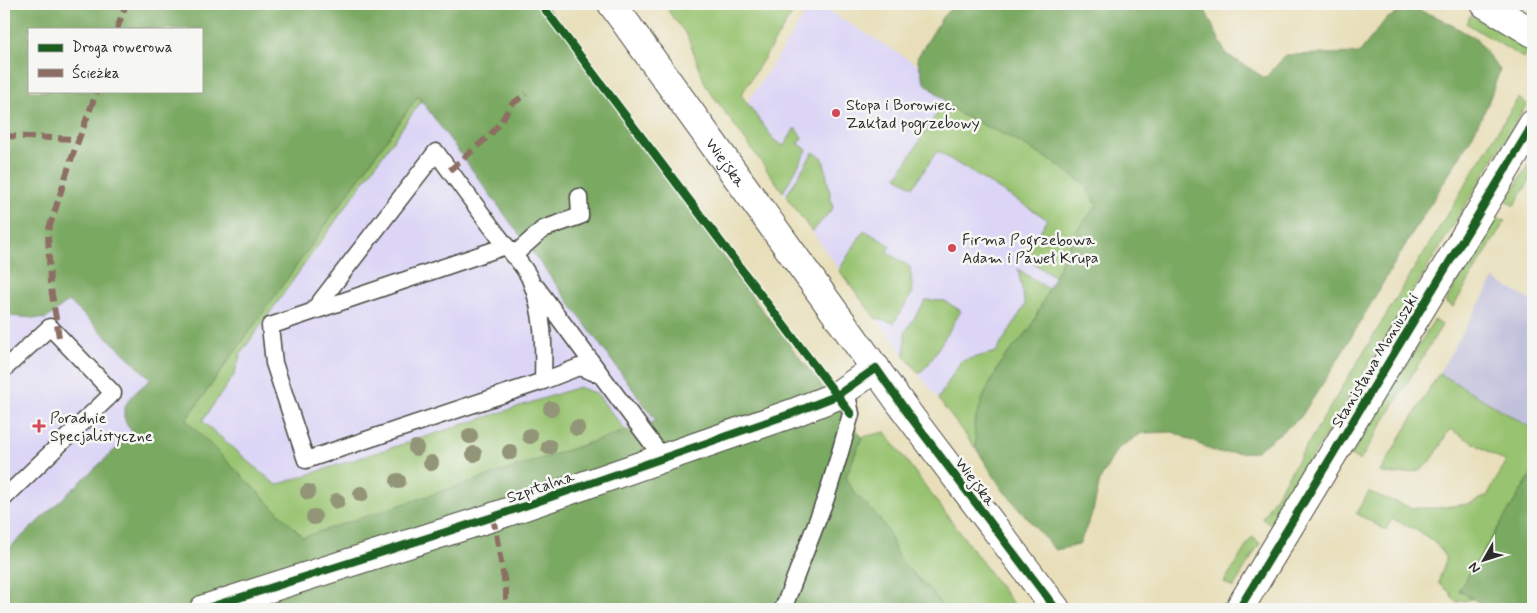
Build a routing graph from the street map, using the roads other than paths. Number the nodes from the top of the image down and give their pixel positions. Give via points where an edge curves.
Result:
1 (612, 4) edge
2 (1485, 4) edge
3 (1533, 33) edge
4 (1533, 124) edge
5 (579, 198) dead end
6 (510, 251) junction
7 (529, 277) junction
8 (312, 312) junction
9 (876, 368) junction
10 (4, 370) edge
11 (601, 375) junction
12 (543, 381) junction
13 (846, 390) junction
14 (663, 458) junction
15 (4, 498) edge
16 (204, 609) edge
17 (783, 609) edge
18 (1056, 609) edge
19 (1239, 609) edge

1 - 9 street, Wiejska
2 - 3 street
4 - 19 street, Stanisława Moniuszki
5 - 6 lane via 580,216 543,229
6 - 7 lane
6 - 8 lane
6 - 8 lane via 436,152
7 - 11 lane
7 - 12 lane via 541,314
8 - 12 lane via 270,326 274,363 306,460
9 - 13 street, Szpitalna
9 - 18 street, Wiejska
10 - 15 lane via 50,327 114,393
11 - 12 lane via 579,367
11 - 14 lane
13 - 14 street, Szpitalna via 793,413
13 - 17 lane via 851,414 839,456
14 - 16 street, Szpitalna via 492,517

